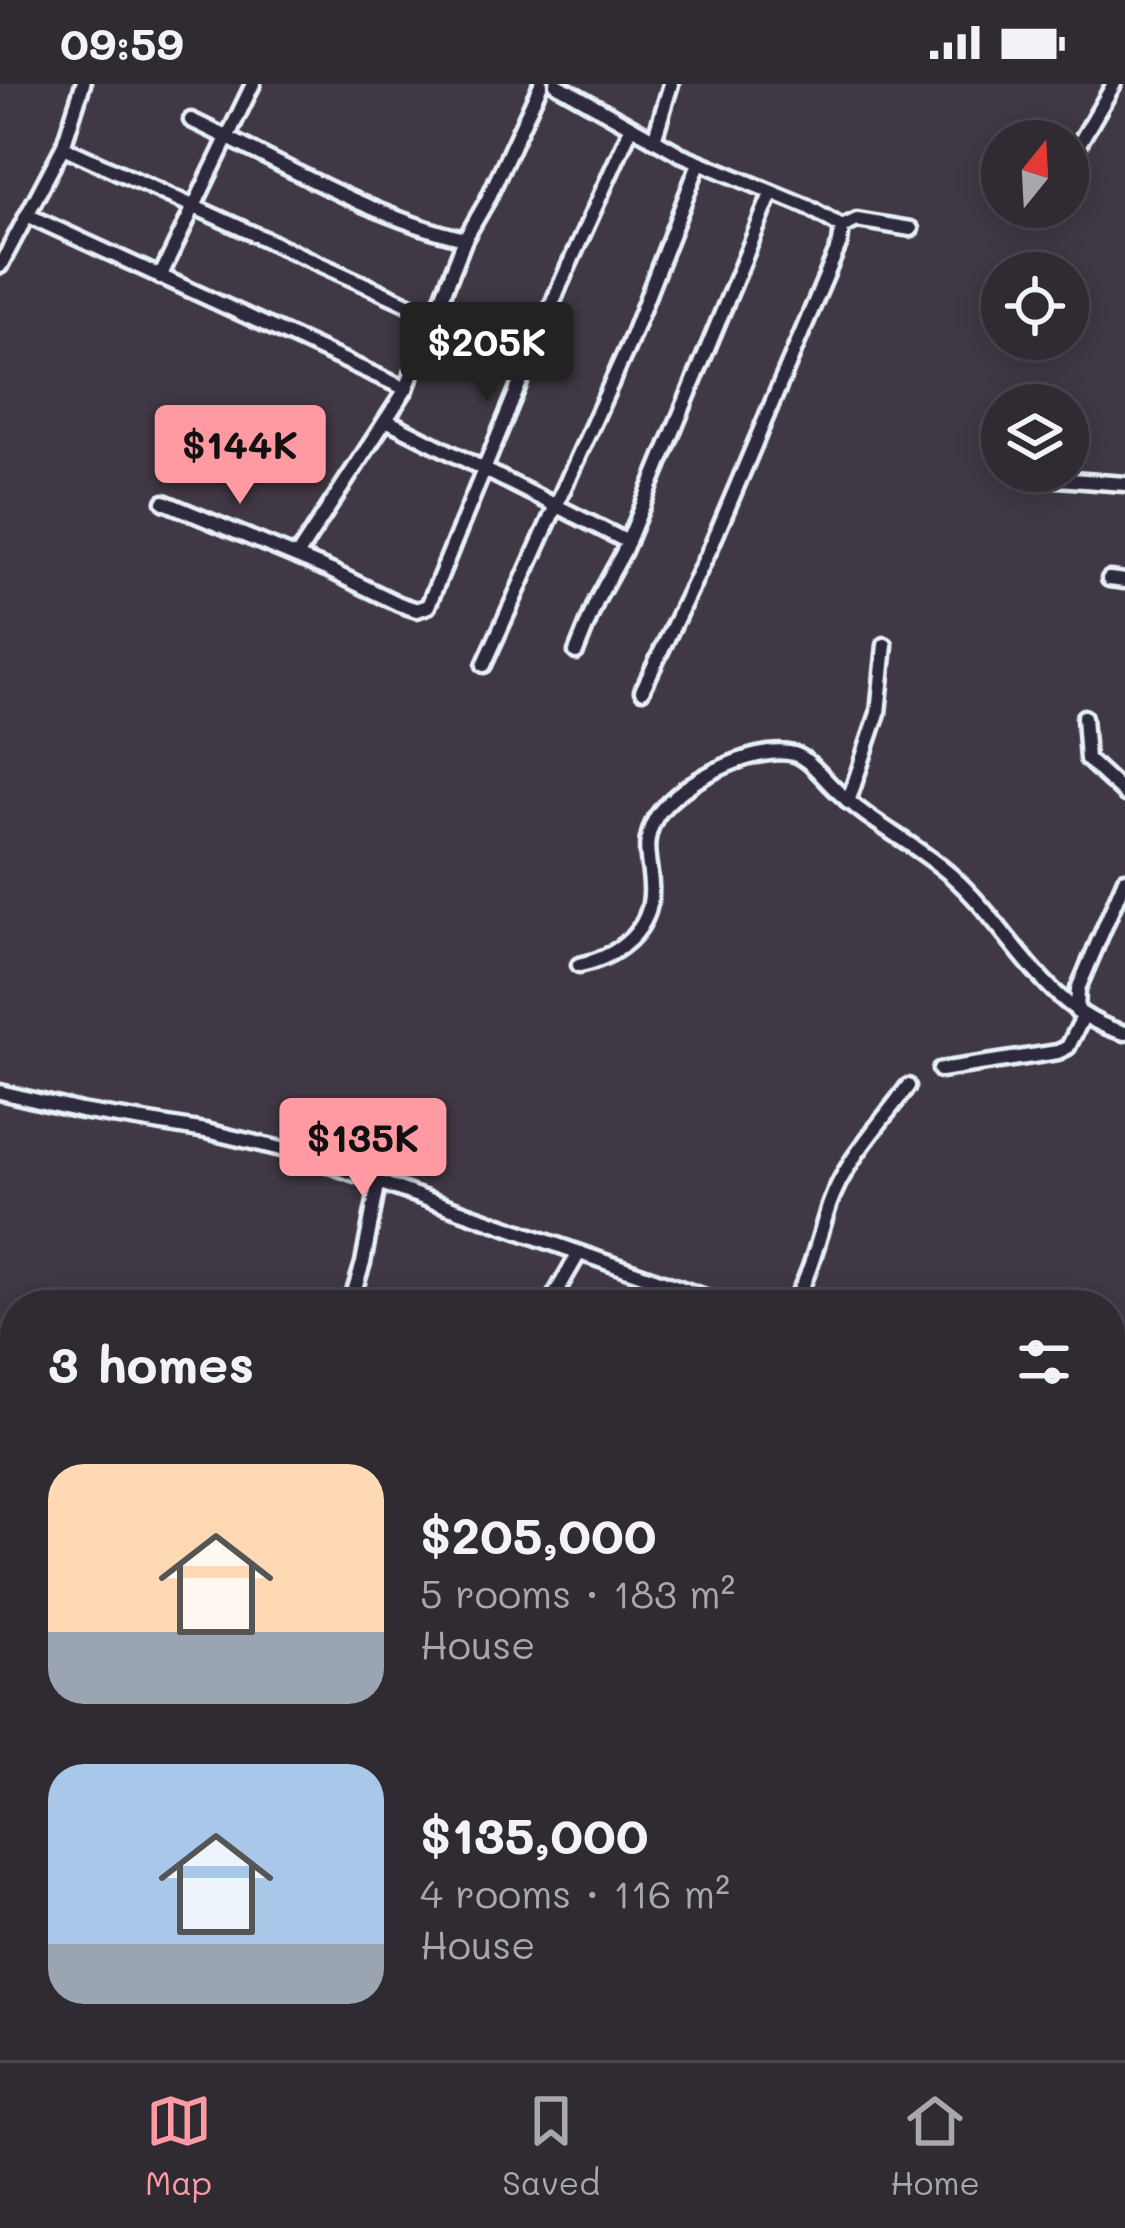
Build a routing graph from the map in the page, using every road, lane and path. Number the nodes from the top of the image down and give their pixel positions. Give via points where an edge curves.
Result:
1 (83, 84) edge
2 (253, 84) edge
3 (541, 84) edge
4 (556, 84) edge
5 (671, 84) edge
6 (1114, 84) edge
7 (191, 120) dead end
8 (1089, 127) edge
9 (631, 128) junction
10 (229, 138) junction
11 (654, 140) junction
12 (63, 147) junction
13 (698, 163) junction
14 (771, 194) junction
15 (195, 207) junction
16 (27, 215) junction
17 (842, 227) junction
18 (911, 230) dead end
19 (464, 239) junction
20 (0, 266) edge
21 (160, 277) junction
22 (434, 316) junction
23 (406, 389) junction
24 (386, 420) junction
25 (486, 468) junction
26 (1089, 481) edge
27 (1125, 484) edge
28 (164, 502) dead end
29 (557, 506) junction
30 (628, 542) junction
31 (297, 556) junction
32 (1109, 579) dead end
33 (1125, 581) edge
34 (886, 645) dead end
35 (576, 652) dead end
36 (484, 665) dead end
37 (642, 692) dead end
38 (1084, 717) dead end
39 (1125, 794) edge
40 (848, 802) junction
41 (1125, 879) edge
42 (579, 965) dead end
43 (1080, 1015) junction
44 (1125, 1033) edge
45 (940, 1070) dead end
46 (908, 1086) dead end
47 (0, 1092) edge
48 (379, 1180) junction
49 (579, 1253) junction
50 (355, 1290) edge
51 (558, 1290) edge
52 (685, 1290) edge
53 (800, 1290) edge

1 - 12 street
2 - 10 street
3 - 19 street
4 - 9 street
5 - 11 street
6 - 8 street
7 - 10 street
9 - 11 street
9 - 25 street
10 - 15 street
10 - 19 street via 421,228
11 - 13 street
12 - 15 street
12 - 16 street
13 - 14 street
13 - 29 street
14 - 17 street
14 - 30 street
15 - 21 street
15 - 22 street
16 - 20 street
16 - 21 street
17 - 18 street via 857,220
17 - 37 street via 711,547
19 - 22 street
21 - 23 street
22 - 23 street
23 - 24 street
24 - 25 street
24 - 31 street
25 - 29 street
25 - 31 street via 428,606 399,604
26 - 27 street
28 - 31 street
29 - 30 street
29 - 36 street
30 - 35 street
32 - 33 street
34 - 40 street via 878,713
38 - 39 street via 1087,759
40 - 42 street via 805,760 785,753 746,759 675,793 645,850 652,891 639,929 618,952
40 - 43 street via 952,877
41 - 43 street via 1078,988
43 - 44 street
43 - 45 street via 1068,1047 1058,1052
46 - 53 street via 846,1173
47 - 48 street via 241,1139
48 - 49 street
48 - 50 street
49 - 51 street
49 - 52 street

